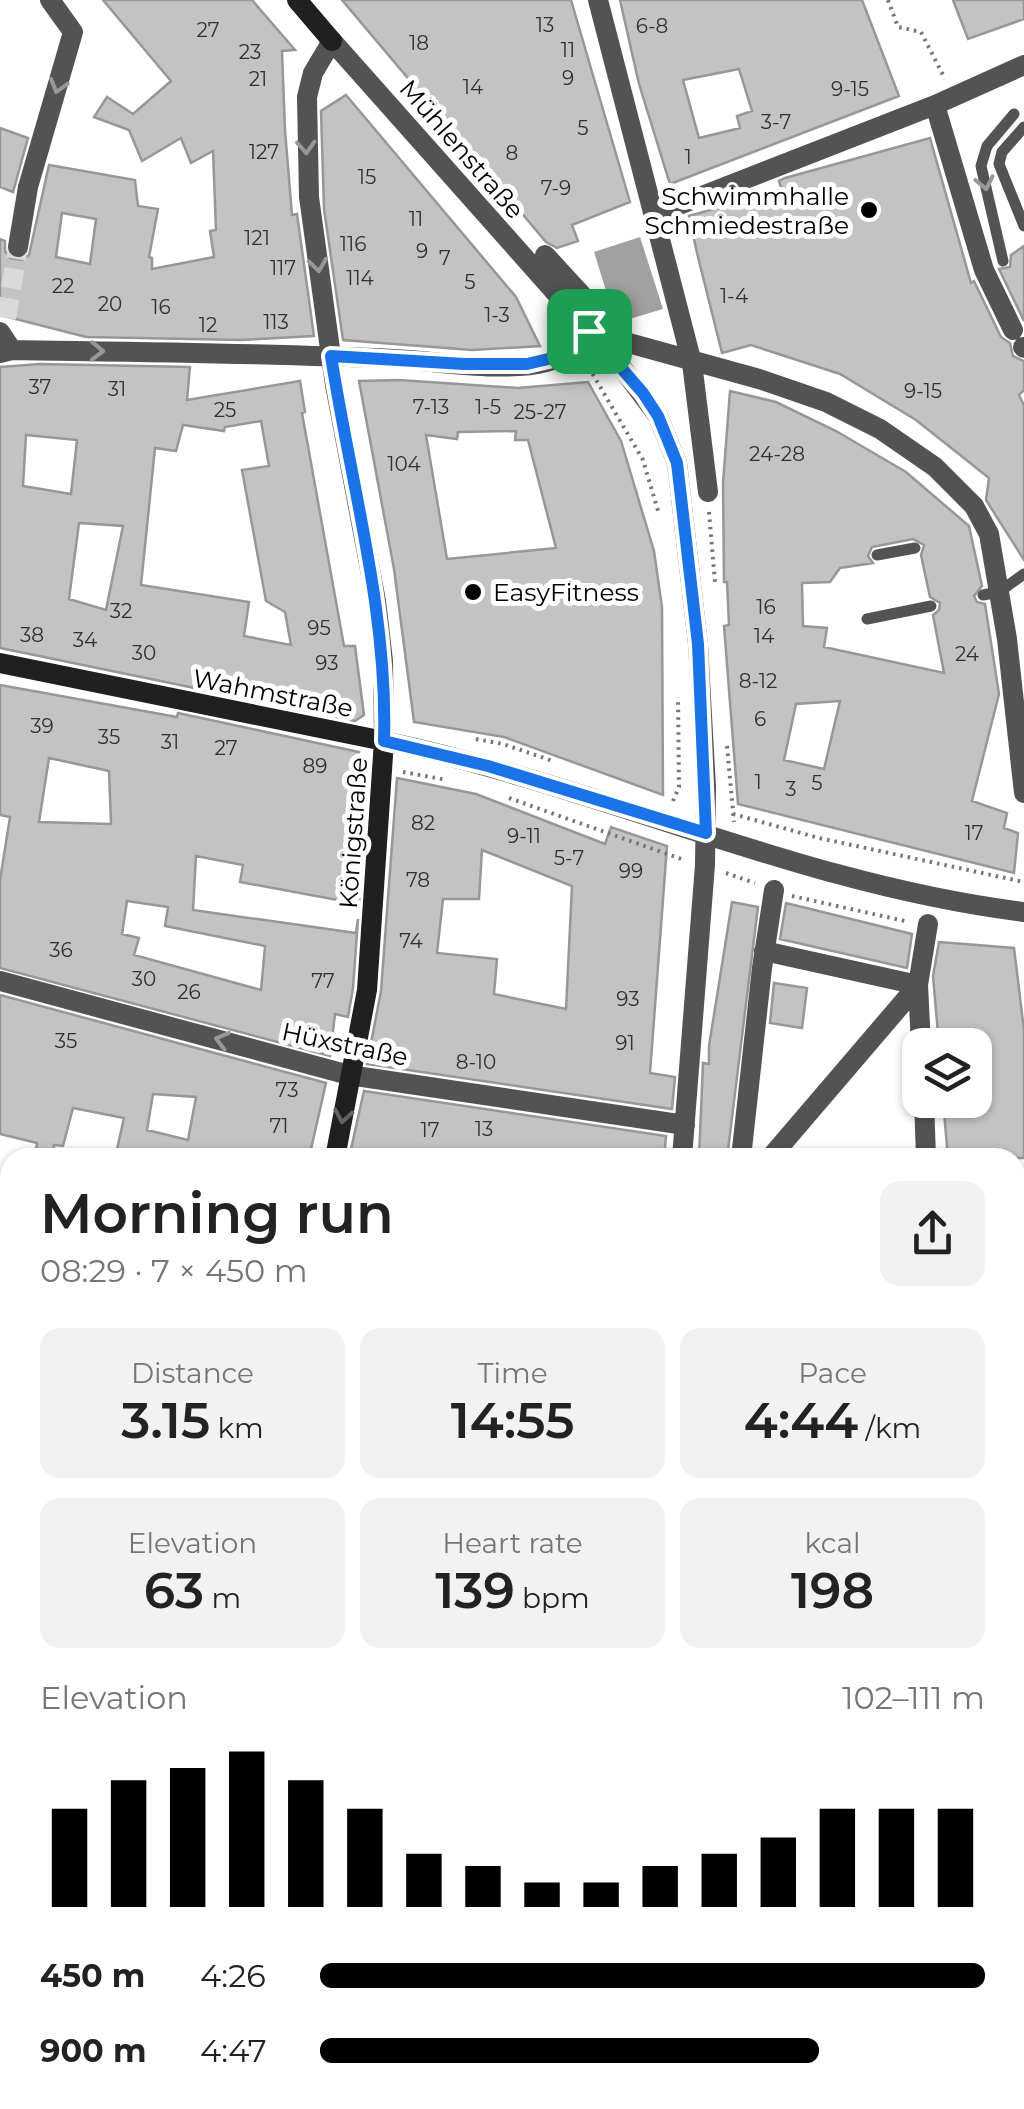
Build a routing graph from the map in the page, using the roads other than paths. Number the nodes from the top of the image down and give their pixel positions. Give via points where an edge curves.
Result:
1 (50, 0) edge
2 (297, 0) edge
3 (598, 0) edge
4 (332, 41) junction
5 (1024, 65) edge
6 (944, 100) junction
7 (1022, 130) edge
8 (1024, 147) edge
9 (656, 214) junction
10 (1024, 226) edge
11 (18, 247) tunnel mouth
12 (544, 254) dead end
13 (1003, 260) dead end
14 (557, 282) junction
15 (4, 338) edge
16 (582, 338) junction
17 (1020, 349) edge
18 (331, 356) junction
19 (692, 363) junction
20 (708, 492) dead end
21 (915, 548) dead end
22 (876, 555) dead end
23 (1024, 574) edge
24 (991, 594) junction
25 (931, 606) dead end
26 (867, 618) dead end
27 (1016, 639) edge
28 (0, 664) edge
29 (384, 741) junction
30 (1024, 771) edge
31 (1024, 793) edge
32 (706, 833) junction
33 (774, 890) road end
34 (1024, 912) edge
35 (928, 924) road end
36 (764, 951) junction
37 (0, 982) edge
38 (918, 985) junction
39 (920, 1028) edge
40 (350, 1075) junction
41 (925, 1118) edge
42 (685, 1125) junction
43 (338, 1148) edge
44 (683, 1148) edge
45 (742, 1148) edge
46 (779, 1148) edge
47 (926, 1148) edge

1 -> 11 street via 73,32 28,187
2 - 4 street, Mühlenstraße
3 - 9 street
4 - 14 street, Mühlenstraße
4 -> 18 street, Königstraße via 313,73 306,132
5 - 6 street
6 - 9 street
6 - 17 street via 984,270
7 - 8 lane
7 - 10 lane via 999,164
7 -> 13 lane via 1014,114 986,146 981,166
9 - 19 street
12 - 14 street
14 - 16 street, Mühlenstraße
14 - 19 street via 625,342
15 -> 18 street
16 - 18 street via 547,362 527,364
16 - 32 street, Mühlenstraße via 643,393 677,463 698,644
18 - 29 street, Königstraße via 376,601
19 - 20 street
19 - 24 street via 826,402 935,468 974,506
21 - 22 lane
23 - 24 lane
24 - 27 street
25 - 26 lane
27 - 30 street
28 - 29 street, Wahmstraße
29 - 32 street, Wahmstraße
29 - 40 street, Königstraße via 367,990
30 - 31 street
32 - 34 street, Wahmstraße via 840,876
32 - 42 street, Mühlenstraße
33 - 36 street
35 - 38 street
36 - 38 street
36 - 45 street
40 -> 37 street, Hüxstraße
38 - 39 street
38 - 46 street
40 - 42 street, Hüxstraße
40 -> 43 street, Königstraße
41 - 47 street
42 - 44 street, Mühlenstraße

